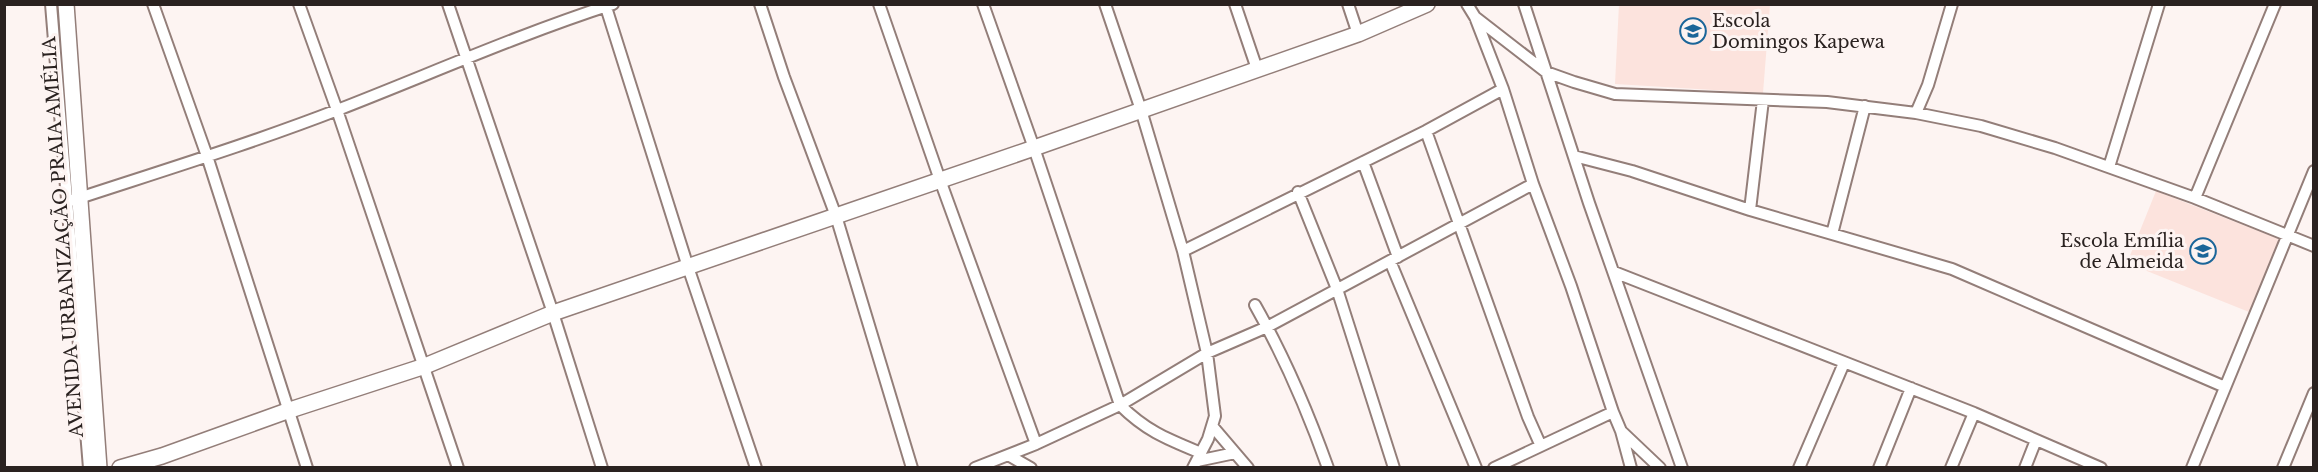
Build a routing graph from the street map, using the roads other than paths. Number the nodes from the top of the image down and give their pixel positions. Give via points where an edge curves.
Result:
1 (51, 4) edge
2 (66, 4) edge
3 (153, 4) edge
4 (299, 4) edge
5 (448, 4) edge
6 (760, 4) edge
7 (879, 4) edge
8 (983, 4) edge
9 (1105, 4) edge
10 (1234, 4) edge
11 (1348, 4) edge
12 (1427, 4) edge
13 (1467, 4) edge
14 (1524, 4) edge
15 (1952, 4) edge
16 (2159, 4) edge
17 (2275, 4) edge
18 (608, 5) edge
19 (1475, 17) junction
20 (1358, 34) junction
21 (466, 59) junction
22 (1257, 69) junction
23 (1546, 72) junction
24 (1503, 89) junction
25 (1763, 100) junction
26 (1864, 106) junction
27 (337, 110) junction
28 (1141, 110) junction
29 (1916, 113) junction
30 (1426, 131) junction
31 (1034, 148) junction
32 (207, 156) junction
33 (1574, 156) junction
34 (1363, 162) junction
35 (2109, 167) junction
36 (2313, 171) edge
37 (940, 180) junction
38 (1533, 184) junction
39 (1298, 192) junction
40 (2195, 198) junction
41 (74, 200) junction
42 (1750, 210) junction
43 (836, 216) junction
44 (1459, 224) junction
45 (1832, 234) junction
46 (2286, 234) junction
47 (2313, 246) edge
48 (1183, 251) junction
49 (1394, 259) junction
50 (688, 267) junction
51 (1614, 272) junction
52 (1338, 289) junction
53 (1255, 305) dead end
54 (553, 312) junction
55 (1267, 327) junction
56 (1207, 353) junction
57 (1844, 363) junction
58 (425, 366) junction
59 (2225, 387) junction
60 (1911, 388) junction
61 (2313, 393) edge
62 (1120, 405) junction
63 (287, 411) junction
64 (1613, 412) junction
65 (1974, 413) junction
66 (1213, 427) junction
67 (1621, 431) junction
68 (2036, 440) junction
69 (1036, 444) junction
70 (1540, 444) junction
71 (1235, 453) junction
72 (1008, 455) junction
73 (1197, 460) edge
74 (89, 468) edge
75 (99, 468) edge
76 (120, 468) edge
77 (307, 468) edge
78 (458, 468) edge
79 (602, 468) edge
80 (756, 468) edge
81 (912, 468) edge
82 (975, 468) edge
83 (1031, 468) edge
84 (1248, 468) edge
85 (1328, 468) edge
86 (1395, 468) edge
87 (1476, 468) edge
88 (1494, 468) edge
89 (1631, 468) edge
90 (1660, 468) edge
91 (1682, 468) edge
92 (1799, 468) edge
93 (1879, 468) edge
94 (1951, 468) edge
95 (2025, 468) edge
96 (2101, 468) edge
97 (2192, 468) edge
98 (2283, 468) edge

1 - 41 street
2 - 41 main road, AVENIDA URBANIZAÇÃO PRAIA AMÉLIA
3 - 32 street
4 - 27 street
5 - 21 street
6 - 43 street
7 - 37 street
8 - 31 street
9 - 28 street
10 - 22 street
11 - 20 street
12 - 20 main road
13 - 19 street
14 - 23 street
15 - 29 street
16 - 35 street
17 - 40 street
18 - 21 street
18 - 50 street
19 - 23 street
19 - 24 street
20 - 22 main road
21 - 27 street
21 - 54 street
22 - 28 main road
23 - 25 street via 1615,94
23 - 33 street
24 - 30 street
24 - 38 street
25 - 26 street
25 - 42 street
26 - 29 street
26 - 45 street
27 - 32 street
27 - 58 street
28 - 31 main road
28 - 48 street
29 - 35 street via 1980,126
30 - 34 street
30 - 44 street
31 - 37 main road
31 - 62 street
32 - 41 street
32 - 63 street
33 - 42 street
33 - 51 street
34 - 39 street
34 - 49 street
35 - 40 street
36 - 46 street
37 - 43 main road
37 - 69 street
38 - 44 street
38 - 64 street
39 - 48 street
39 - 52 street
40 - 46 street
41 - 74 street
41 - 75 main road, AVENIDA URBANIZAÇÃO PRAIA AMÉLIA
42 - 45 street
43 - 50 main road
43 - 81 street
44 - 49 street
44 - 70 street
45 - 59 street via 1952,269
46 - 47 street
46 - 59 street
48 - 56 street
49 - 52 street
49 - 87 street
50 - 54 main road
50 - 80 street
51 - 57 street
51 - 91 street
52 - 55 street
52 - 86 street
53 - 55 street
54 - 58 main road
54 - 79 street
55 - 56 street
55 - 85 street
56 - 62 street
56 - 66 street
57 - 60 street
57 - 92 street
58 - 63 main road
58 - 78 street
59 - 97 street
60 - 65 street
60 - 93 street
61 - 98 street
62 - 69 street
62 - 73 street via 1137,422
63 - 76 main road
63 - 77 street
64 - 67 street
64 - 70 street
65 - 68 street
65 - 94 street
66 - 71 street
66 - 73 street
67 - 89 street
67 - 90 street
68 - 95 street
68 - 96 street
69 - 72 street
70 - 88 street
71 - 73 street
71 - 84 street
72 - 82 street
72 - 83 street

